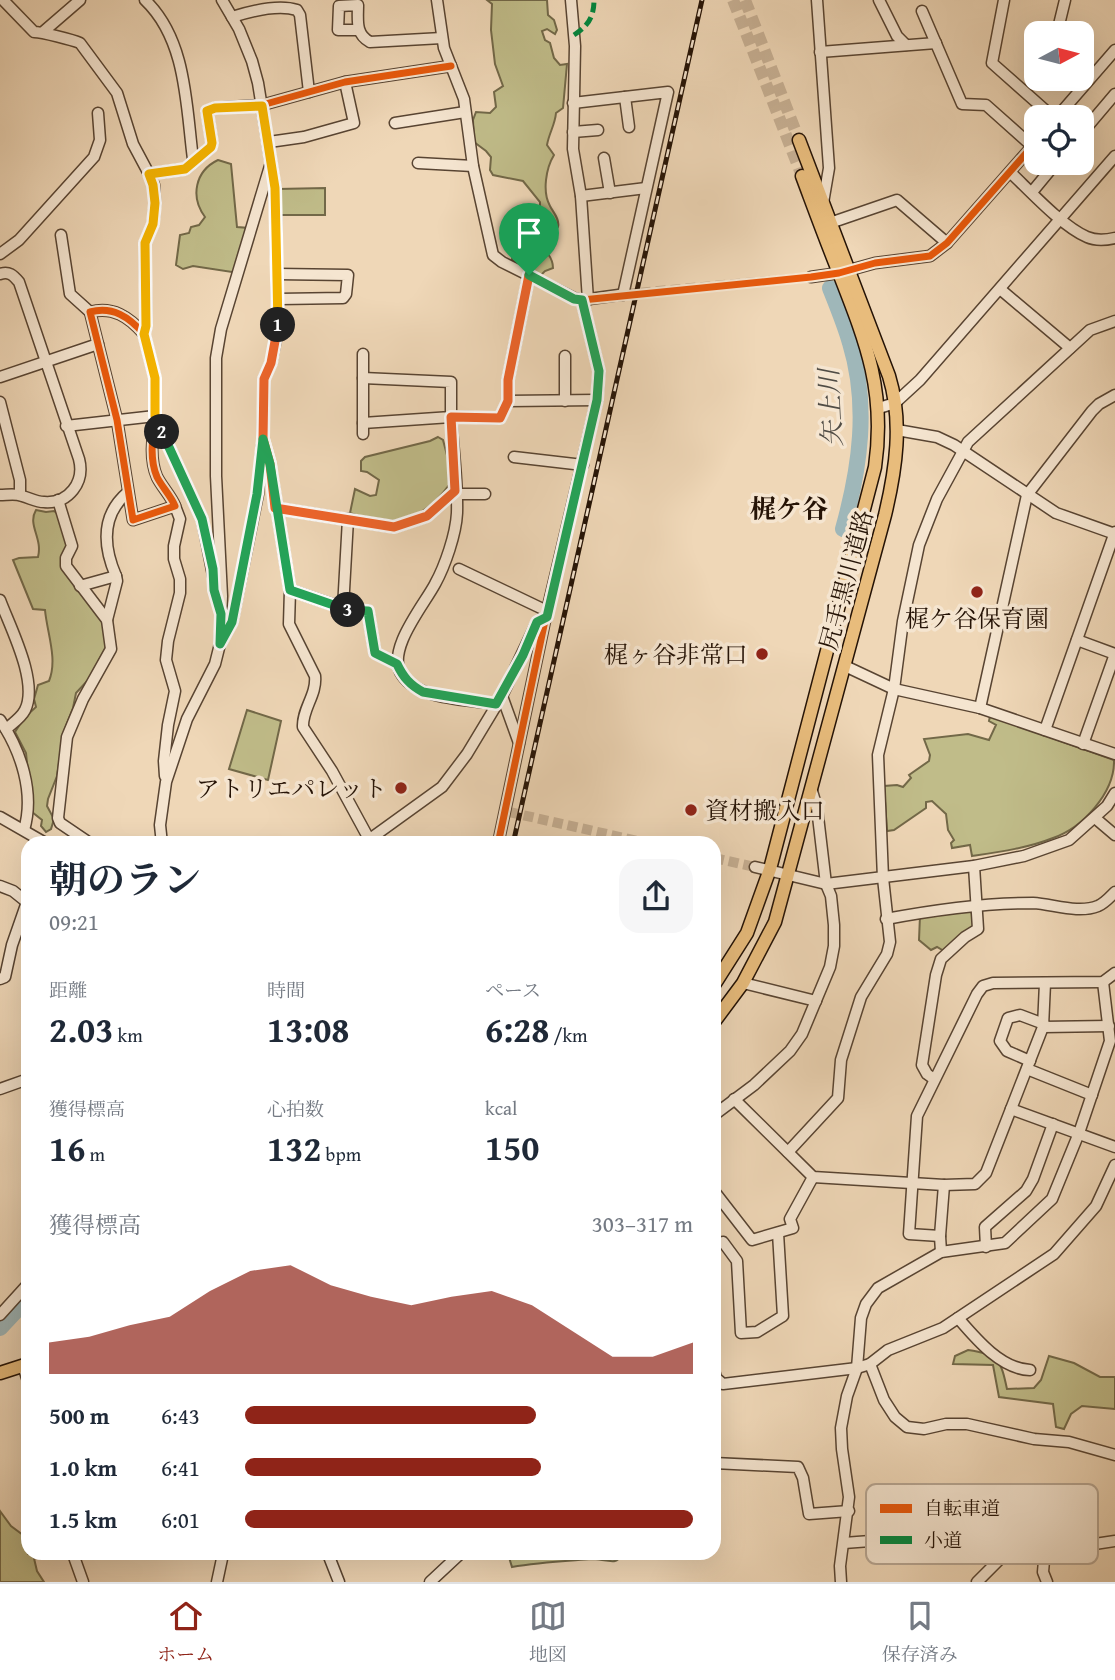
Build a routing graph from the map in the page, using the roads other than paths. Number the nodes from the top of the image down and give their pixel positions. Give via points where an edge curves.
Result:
1 (3, 0) edge
2 (60, 0) edge
3 (80, 0) edge
4 (145, 0) edge
5 (222, 0) edge
6 (437, 0) edge
7 (571, 0) edge
8 (817, 0) edge
9 (879, 0) edge
10 (1004, 0) edge
11 (1065, 0) edge
12 (69, 9) junction
13 (922, 11) dead end
14 (232, 17) junction
15 (1060, 21) edge
16 (358, 30) dead end
17 (43, 32) junction
18 (442, 37) junction
19 (936, 43) junction
20 (906, 45) junction
21 (1115, 50) edge
22 (820, 52) junction
23 (451, 66) junction
24 (345, 82) junction
25 (1114, 91) edge
26 (309, 92) junction
27 (625, 97) junction
28 (573, 103) junction
29 (1041, 105) edge
30 (1067, 105) edge
31 (262, 106) junction
32 (465, 112) junction
33 (98, 113) dead end
34 (1094, 117) edge
35 (396, 123) dead end
36 (629, 127) dead end
37 (598, 130) dead end
38 (573, 132) junction
39 (1024, 136) edge
40 (799, 140) tunnel mouth
41 (269, 142) junction
42 (1024, 156) edge
43 (1115, 156) edge
44 (604, 158) dead end
45 (193, 159) junction
46 (271, 162) junction
47 (418, 163) dead end
48 (473, 166) junction
49 (1010, 172) junction
50 (149, 174) junction
51 (1046, 175) edge
52 (802, 176) tunnel mouth
53 (646, 188) junction
54 (1032, 192) junction
55 (610, 193) junction
56 (581, 196) junction
57 (823, 203) junction
58 (1061, 218) junction
59 (830, 223) junction
60 (61, 235) dead end
61 (1115, 238) edge
62 (947, 243) junction
63 (0, 254) edge
64 (843, 271) junction
65 (0, 274) edge
66 (277, 274) junction
67 (529, 275) junction
68 (811, 277) tunnel mouth
69 (1000, 289) junction
70 (279, 299) junction
71 (585, 300) junction
72 (90, 312) junction
73 (1115, 320) edge
74 (144, 334) junction
75 (98, 344) junction
76 (1070, 348) junction
77 (363, 354) dead end
78 (565, 356) dead end
79 (44, 362) junction
80 (0, 377) edge
81 (363, 378) junction
82 (1115, 395) edge
83 (597, 400) junction
84 (508, 401) junction
85 (565, 401) junction
86 (0, 402) edge
87 (895, 403) junction
88 (879, 408) junction
89 (451, 417) junction
90 (156, 418) junction
91 (117, 421) junction
92 (66, 426) junction
93 (897, 430) junction
94 (263, 439) junction
95 (962, 450) junction
96 (514, 457) dead end
97 (583, 465) junction
98 (128, 492) junction
99 (455, 493) junction
100 (485, 494) dead end
101 (0, 495) edge
102 (20, 495) junction
103 (1027, 495) junction
104 (58, 500) junction
105 (175, 506) junction
106 (275, 508) junction
107 (348, 519) junction
108 (1115, 533) edge
109 (459, 569) dead end
110 (116, 576) junction
111 (80, 586) junction
112 (290, 590) junction
113 (0, 600) edge
114 (343, 608) junction
115 (221, 614) junction
116 (547, 614) junction
117 (107, 620) junction
118 (1077, 640) junction
119 (220, 644) junction
120 (1115, 654) edge
121 (397, 664) junction
122 (845, 666) junction
123 (894, 689) junction
124 (499, 700) junction
125 (980, 708) junction
126 (3, 724) edge
127 (1045, 730) junction
128 (1083, 744) junction
129 (520, 745) junction
130 (1115, 754) edge
131 (166, 782) junction
132 (811, 791) junction
133 (1115, 793) edge
134 (0, 817) edge
135 (1095, 818) junction
136 (23, 831) junction
137 (1115, 835) edge
138 (32, 836) edge
139 (79, 836) edge
140 (161, 836) edge
141 (364, 836) edge
142 (373, 836) edge
143 (500, 836) edge
144 (974, 866) junction
145 (755, 867) tunnel mouth
146 (770, 869) junction
147 (789, 874) junction
148 (883, 878) junction
149 (826, 884) junction
150 (0, 886) edge
151 (1115, 892) edge
152 (21, 898) edge
153 (977, 906) junction
154 (886, 919) junction
155 (21, 920) edge
156 (0, 941) edge
157 (12, 945) junction
158 (1115, 973) edge
159 (721, 974) edge
160 (0, 979) edge
161 (1103, 982) junction
162 (743, 983) junction
163 (1045, 983) junction
164 (816, 1001) junction
165 (721, 1013) edge
166 (1044, 1025) junction
167 (1109, 1026) junction
168 (1029, 1065) junction
169 (934, 1079) junction
170 (21, 1082) edge
171 (0, 1089) edge
172 (1092, 1095) junction
173 (734, 1100) junction
174 (1011, 1109) junction
175 (721, 1110) edge
176 (1053, 1124) junction
177 (1080, 1133) junction
178 (1115, 1147) edge
179 (788, 1152) junction
180 (1115, 1166) edge
181 (813, 1177) junction
182 (912, 1183) junction
183 (944, 1185) junction
184 (721, 1200) edge
185 (778, 1233) junction
186 (940, 1236) junction
187 (723, 1242) dead end
188 (985, 1247) junction
189 (942, 1252) junction
190 (21, 1292) edge
191 (0, 1315) edge
192 (958, 1318) junction
193 (870, 1364) junction
194 (21, 1366) edge
195 (857, 1368) junction
196 (1030, 1370) dead end
197 (0, 1373) edge
198 (721, 1386) edge
199 (1115, 1455) edge
200 (721, 1463) edge
201 (849, 1511) junction
202 (866, 1541) edge
203 (844, 1543) junction
204 (76, 1560) edge
205 (222, 1560) edge
206 (330, 1560) edge
207 (454, 1560) edge
208 (995, 1564) edge
209 (1044, 1564) edge
210 (83, 1582) edge
211 (217, 1582) edge
212 (339, 1582) edge
213 (430, 1582) edge
214 (841, 1582) edge
215 (977, 1582) edge
216 (1047, 1582) edge

1 - 17 street via 34,32
2 - 12 street
3 - 12 street
4 - 45 street via 174,42
5 - 14 street
6 - 18 street
7 - 28 street
8 - 22 street
9 - 20 street
10 - 29 street via 992,62
11 - 15 street
12 - 17 street
13 - 19 street
14 - 26 street via 289,7 298,10
14 - 31 street via 252,61
16 - 18 street via 370,42
17 - 50 street via 80,43 108,79
18 - 23 street
19 - 20 street
19 - 39 street via 962,104 986,105
20 - 22 street
21 - 30 street via 1098,75
22 - 57 street via 829,168
23 - 24 street
23 - 32 street
24 - 26 street
24 - 41 street via 354,123
25 - 34 street
26 - 31 street
27 - 28 street
27 - 36 street
27 - 53 street via 668,92
28 - 38 street
31 - 41 street
31 - 45 street via 207,111 211,147
32 - 35 street
32 - 48 street
33 - 63 street via 100,140 94,157 19,240
37 - 38 street
38 - 56 street
40 - 57 main road, 尻手黒川道路
41 - 46 street
42 - 49 street
43 - 58 street
44 - 55 street
45 - 50 street via 185,169
46 - 66 street
46 - 115 street via 216,358
47 - 48 street
48 - 67 street via 493,255
49 - 54 street
49 - 62 street
50 - 74 street via 155,203 145,243
51 - 54 street
52 - 64 main road, 尻手黒川道路
53 - 55 street
53 - 71 street via 624,295
54 - 58 street
55 - 56 street
56 - 71 street
57 - 59 main road, 尻手黒川道路
58 - 61 street via 1089,238
58 - 69 street
59 - 62 street via 897,200
59 - 64 main road, 尻手黒川道路
60 - 72 street via 70,294
62 - 64 street via 930,256
64 - 68 street
64 - 87 main road, 尻手黒川道路 via 884,360
64 - 88 main road, 尻手黒川道路 via 871,362
65 - 79 street via 6,272 19,282
66 - 70 street
66 - 70 street via 348,275 343,298
67 - 71 street via 574,299
67 - 84 street
69 - 76 street
69 - 87 street
70 - 94 street via 278,330 264,379
71 - 83 street via 599,371
72 - 74 street via 115,311
72 - 75 street
73 - 76 street via 1090,330
74 - 90 street via 155,378
75 - 79 street
75 - 91 street
76 - 95 street
77 - 81 street
78 - 85 street
79 - 80 street
79 - 92 street
81 - 89 street via 451,382
81 - 89 street via 363,429
82 - 103 street via 1092,411
83 - 85 street
83 - 97 street
84 - 85 street
84 - 89 street via 500,418
86 - 102 street
87 - 88 street
87 - 93 main road, 尻手黒川道路
88 - 146 main road, 尻手黒川道路 via 875,467
89 - 99 street
90 - 91 street
90 - 105 street via 155,469
90 - 115 street via 202,519
91 - 92 street
91 - 98 street
92 - 104 street via 81,472 73,493
93 - 95 street via 936,437
93 - 122 main road, 尻手黒川道路 via 894,476
94 - 106 street
94 - 119 street via 232,622
95 - 103 street
95 - 123 street via 919,545
96 - 97 street
97 - 116 street
98 - 105 street via 133,520
98 - 110 street via 116,502 106,538
99 - 100 street
99 - 107 street via 427,516 394,527
99 - 121 street via 457,514 445,564 411,622
101 - 102 street
102 - 104 street via 40,502
103 - 108 street via 1056,513
103 - 125 street
104 - 111 street via 72,546 66,566
105 - 131 street via 180,519 174,559 180,593 166,660 175,691 164,761
106 - 107 street
106 - 112 street
107 - 114 street
108 - 118 street
109 - 116 street
110 - 111 street
110 - 117 street
111 - 117 street
112 - 114 street
112 - 141 street via 289,625 316,683 303,727 332,771
113 - 126 street via 26,669 29,698 26,709
114 - 121 street via 368,611 375,653
115 - 119 street
116 - 124 street via 537,622
116 - 129 street
117 - 139 street via 111,649 67,737 58,818
118 - 120 street
118 - 127 street
119 - 131 street
120 - 128 street
121 - 124 street via 402,675 423,692
122 - 123 street
122 - 132 main road, 尻手黒川道路
123 - 125 street
123 - 148 street via 878,755
124 - 129 street
124 - 142 street via 442,787
125 - 127 street
126 - 136 street via 24,773 29,813
127 - 128 street
128 - 130 street
129 - 143 street
131 - 140 street
132 - 147 main road, 尻手黒川道路
132 - 149 street
133 - 135 street
134 - 136 street
135 - 137 street
135 - 144 street via 1069,840 1024,856
136 - 138 street
144 - 148 street
144 - 153 street
145 - 146 street
146 - 147 street
146 - 159 main road, 尻手黒川道路 via 747,933
147 - 149 street
147 - 162 main road, 尻手黒川道路 via 775,922
148 - 149 street
148 - 154 street
149 - 164 street via 834,946
150 - 152 street
151 - 153 street via 1098,906
153 - 154 street
153 - 169 street via 978,929 941,959 936,975 922,1065
154 - 179 street via 887,954 861,996 841,1060 838,1098
155 - 157 street
156 - 157 street
157 - 160 street via 5,976
158 - 161 street
161 - 163 street
161 - 167 street
162 - 164 street
162 - 165 main road, 尻手黒川道路
163 - 166 street
163 - 169 street via 984,986
164 - 173 street via 790,1051
166 - 167 street
166 - 168 street
166 - 168 street via 1020,1015 1008,1018 1000,1041
167 - 172 street via 1110,1041
168 - 172 street
168 - 174 street
169 - 182 street via 917,1116
170 - 171 street
172 - 177 street
173 - 175 street
173 - 179 street
174 - 176 street
174 - 183 street via 980,1180
176 - 177 street
176 - 188 street via 1026,1191 985,1227
177 - 178 street
177 - 188 street via 1052,1199 1005,1242
179 - 181 street
180 - 192 street via 1096,1206 1054,1254
181 - 182 street
181 - 185 street via 790,1219 793,1228
182 - 183 street
182 - 186 street via 909,1234
183 - 186 street
184 - 185 street via 752,1240
185 - 187 street via 783,1316 757,1332 741,1333 737,1261
186 - 189 street
188 - 189 street
189 - 195 street via 872,1294 861,1318
190 - 191 street
192 - 193 street via 888,1350
192 - 196 street via 1015,1370
193 - 195 street
193 - 199 street via 884,1400 907,1427 967,1424
194 - 197 main road
195 - 198 street
195 - 201 street via 841,1428
200 - 201 street via 797,1467 809,1514
201 - 203 street
202 - 203 street
203 - 214 street
204 - 210 street
205 - 211 street
206 - 212 street
207 - 213 street
208 - 215 street
209 - 216 street

